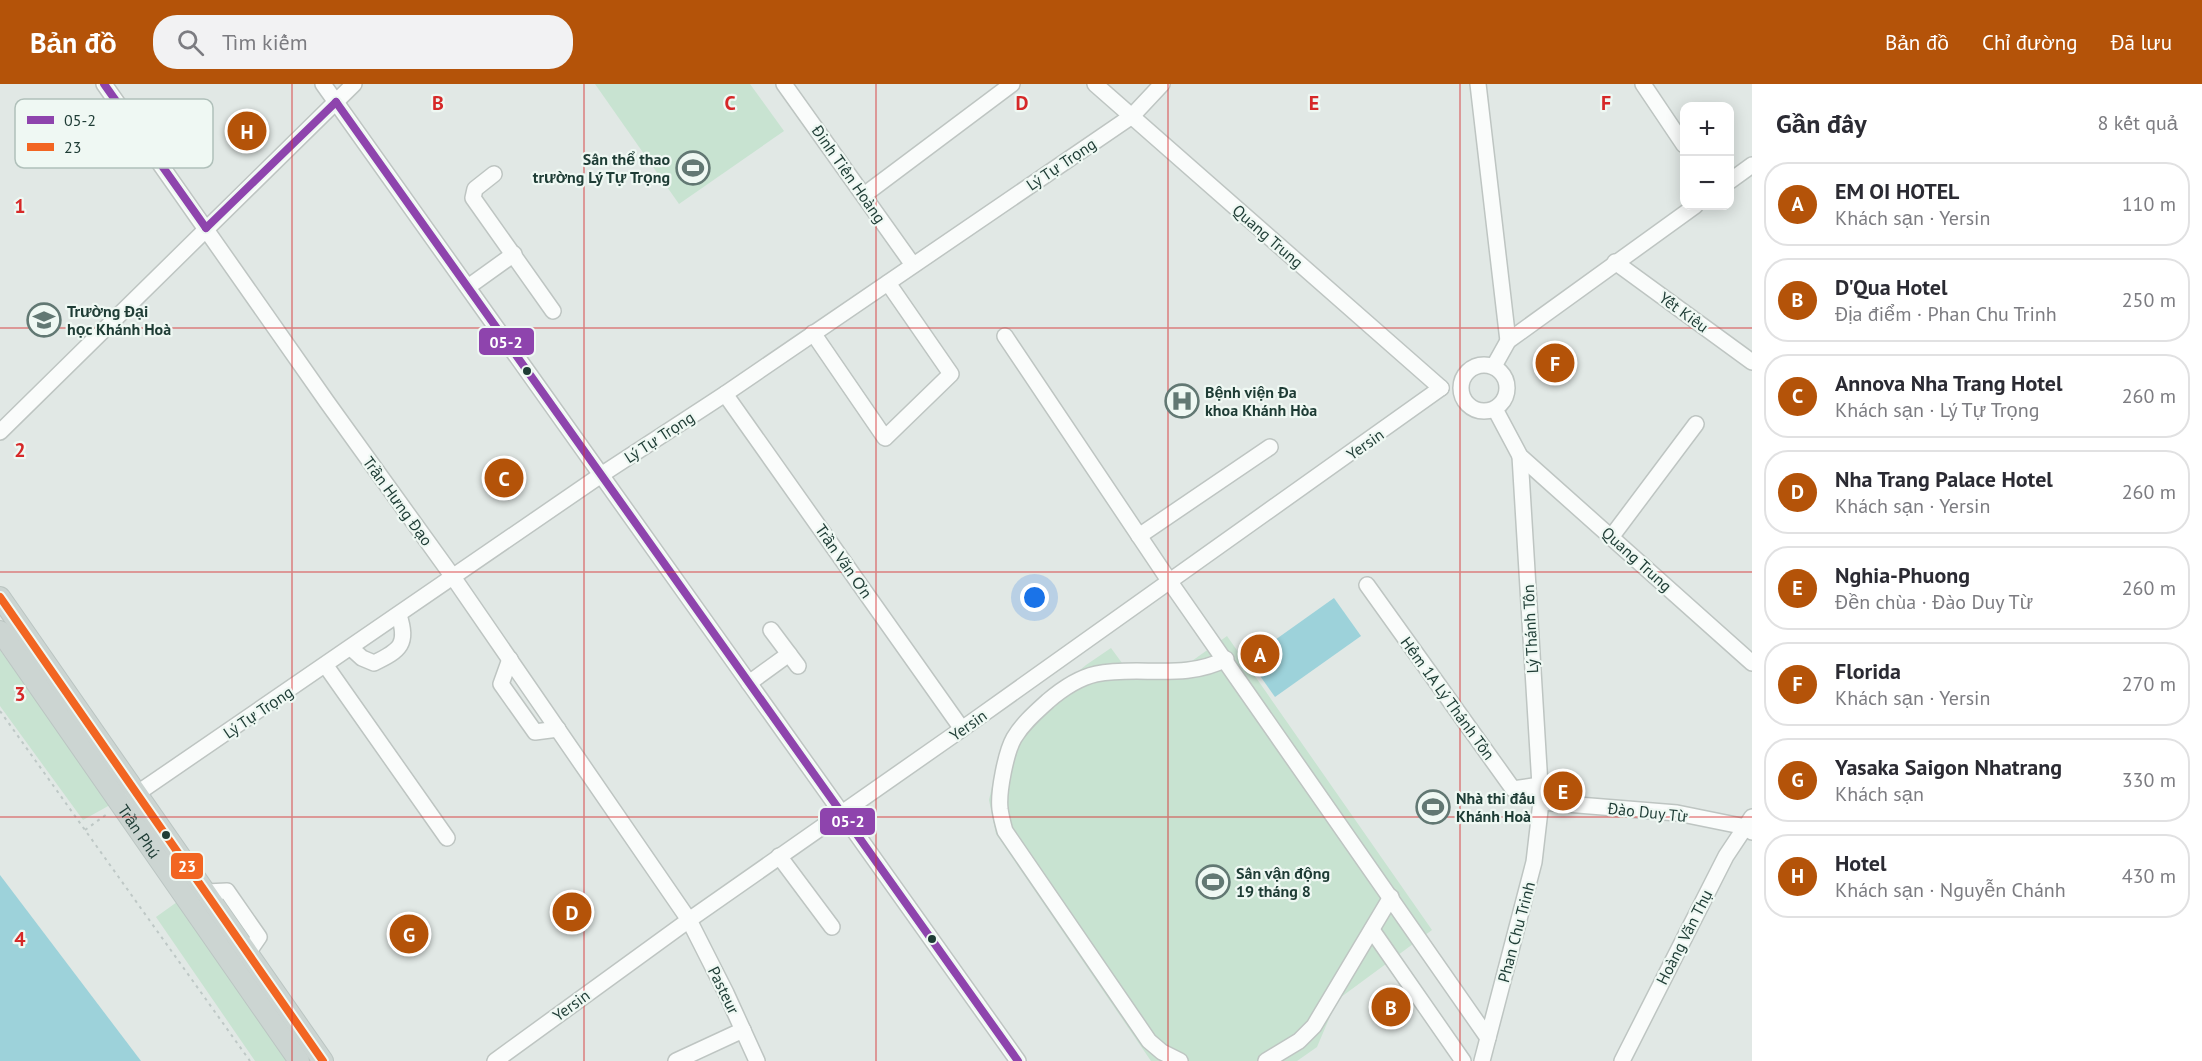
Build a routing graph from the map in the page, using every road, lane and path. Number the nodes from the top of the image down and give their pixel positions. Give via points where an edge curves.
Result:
1 (104, 84) edge
2 (323, 84) edge
3 (354, 84) edge
4 (784, 84) edge
5 (1012, 84) edge
6 (1095, 84) edge
7 (1162, 84) edge
8 (1478, 84) edge
9 (1643, 84) edge
10 (115, 99) edge
11 (336, 102) junction
12 (1132, 116) junction
13 (1680, 139) edge
14 (1752, 165) edge
15 (164, 168) edge
16 (494, 174) dead end
17 (1734, 178) edge
18 (864, 195) junction
19 (1689, 210) edge
20 (206, 228) junction
21 (514, 254) junction
22 (1615, 262) junction
23 (913, 265) junction
24 (888, 283) junction
25 (468, 287) junction
26 (553, 311) dead end
27 (813, 333) junction
28 (1005, 336) dead end
29 (1508, 341) junction
30 (1752, 362) edge
31 (1494, 366) junction
32 (1441, 388) junction
33 (1461, 389) junction
34 (725, 394) junction
35 (1495, 409) junction
36 (1696, 424) dead end
37 (0, 432) edge
38 (1270, 447) dead end
39 (1520, 456) junction
40 (601, 475) junction
41 (1139, 536) junction
42 (1612, 536) junction
43 (453, 577) junction
44 (1170, 582) junction
45 (1367, 585) dead end
46 (0, 597) edge
47 (399, 615) junction
48 (771, 630) dead end
49 (0, 632) edge
50 (351, 648) junction
51 (510, 659) junction
52 (1226, 659) junction
53 (1752, 663) edge
54 (326, 666) junction
55 (749, 682) junction
56 (0, 711) edge
57 (558, 729) junction
58 (962, 729) junction
59 (1540, 785) junction
60 (136, 794) junction
61 (1541, 802) junction
62 (841, 813) junction
63 (1750, 826) edge
64 (85, 830) junction
65 (447, 838) dead end
66 (779, 856) junction
67 (1391, 897) junction
68 (689, 920) junction
69 (832, 927) dead end
70 (1372, 930) junction
71 (743, 1030) junction
72 (1488, 1038) junction
73 (250, 1061) edge
74 (299, 1061) edge
75 (323, 1061) edge
76 (495, 1061) edge
77 (676, 1061) edge
78 (757, 1061) edge
79 (1018, 1061) edge
80 (1180, 1061) edge
81 (1266, 1061) edge
82 (1463, 1061) edge
83 (1482, 1061) edge
84 (1622, 1061) edge

1 - 10 street, Trần Hưng Đạo
2 - 11 street
3 - 11 street
4 - 18 street, Đinh Tiên Hoàng
5 - 18 street
6 - 12 street, Quang Trung
7 - 12 street, Lý Tự Trọng
8 - 29 street
9 - 13 street
11 - 20 street
11 - 25 street
12 - 23 street, Lý Tự Trọng
12 - 32 street, Quang Trung
14 - 17 street
15 - 20 street, Trần Hưng Đạo
16 - 21 street via 475,189 473,198
18 - 23 street, Đinh Tiên Hoàng
19 - 22 street
20 - 37 street
20 - 43 street, Trần Hưng Đạo
21 - 25 street
21 - 26 street
22 - 29 street
22 - 30 street, Yết Kiêu
23 - 24 street, Lý Tự Trọng
24 - 27 street, Lý Tự Trọng
24 - 27 street via 951,374 885,438
25 - 40 street
27 - 34 street, Lý Tự Trọng
28 - 41 street
29 - 31 street
31 - 33 street via 1474,367 1462,380
31 - 35 street via 1507,384 1504,399
32 - 33 street
32 - 44 street, Yersin
33 - 35 street via 1463,398 1476,410
34 - 40 street, Lý Tự Trọng
34 - 58 street, Trần Văn Ơn
35 - 39 street
36 - 42 street
38 - 41 street
39 - 42 street, Quang Trung
39 - 59 street, Lý Thánh Tôn
40 - 43 street, Lý Tự Trọng
40 - 55 street
41 - 44 street
42 - 53 street, Quang Trung
43 - 47 street, Lý Tự Trọng
43 - 51 street, Trần Hưng Đạo
44 - 52 street
44 - 58 street, Yersin
45 - 59 street, Hẻm 1A Lý Thánh Tôn via 1513,789
46 - 60 main road, Trần Phú
47 - 50 street, Lý Tự Trọng
47 - 50 street via 403,643 390,655 374,663
48 - 55 street via 794,660
49 - 60 main road, Trần Phú
50 - 54 street, Lý Tự Trọng
51 - 57 street, Trần Hưng Đạo
51 - 57 street via 501,684 535,732
52 - 67 street
52 - 80 street via 1196,670 1114,672 1076,680 1027,720 1013,739 1001,789 999,808 1005,831 1149,1041
54 - 60 street, Lý Tự Trọng
54 - 65 street
55 - 62 street
56 - 64 path
57 - 68 street, Trần Hưng Đạo
58 - 62 street, Yersin
59 - 61 street, Lý Thánh Tôn
60 - 64 path
60 - 74 main road, Trần Phú
60 - 75 main road, Trần Phú
61 - 63 street, Đào Duy Từ via 1677,813
61 - 72 street, Phan Chu Trinh via 1534,862
62 - 66 street, Yersin
62 - 79 street
63 - 84 street, Hoàng Văn Thụ via 1720,866
64 - 73 path
66 - 68 street, Yersin
66 - 69 street
67 - 70 street
67 - 72 street
68 - 71 street, Pasteur
68 - 76 street, Yersin
70 - 81 street via 1314,1026 1299,1041
70 - 82 street
71 - 77 street
71 - 78 street, Pasteur
72 - 83 street, Phan Chu Trinh

